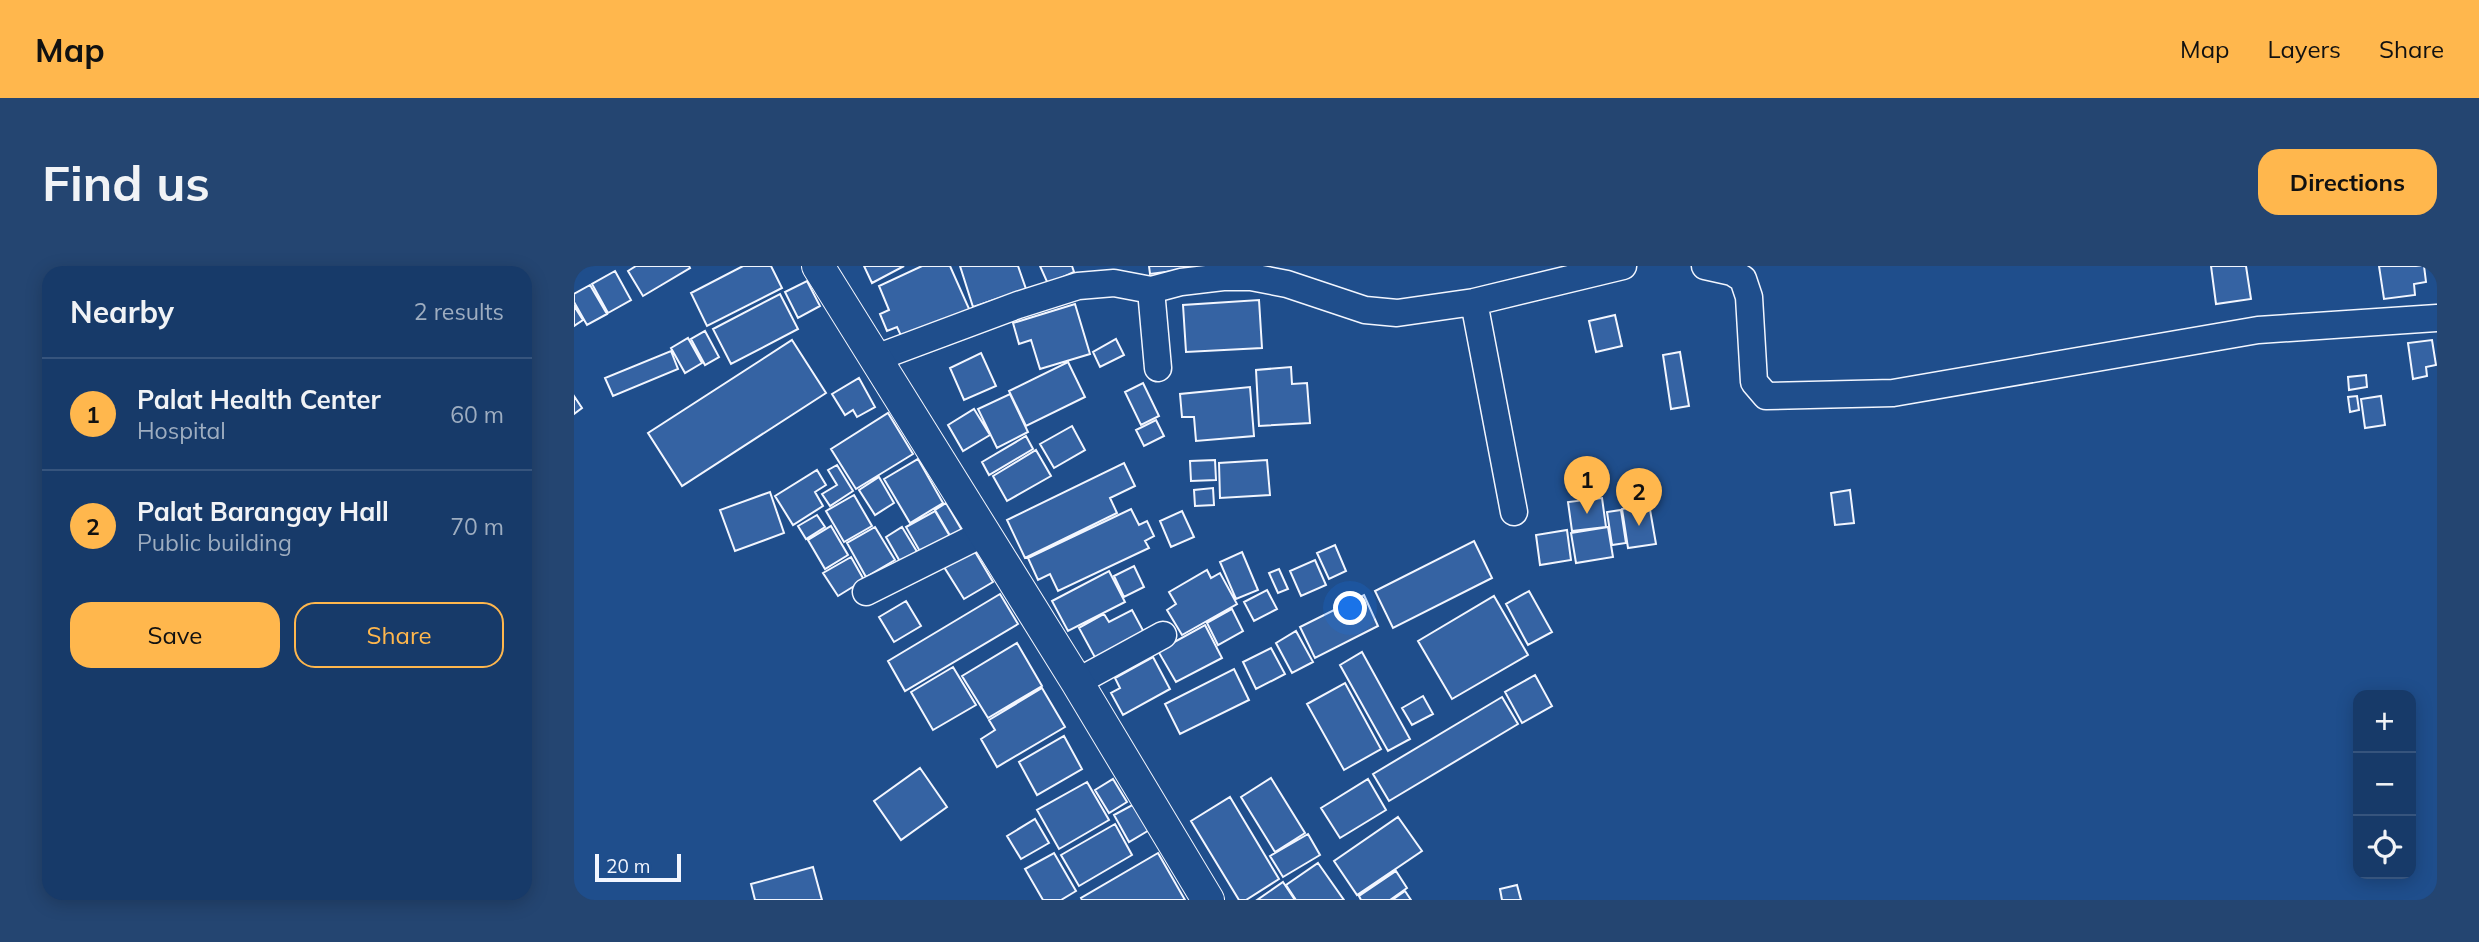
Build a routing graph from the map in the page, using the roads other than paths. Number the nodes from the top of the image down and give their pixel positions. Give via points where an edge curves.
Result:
1 (818, 266) edge
2 (1623, 266) edge
3 (1704, 266) edge
4 (1580, 271) edge
5 (1151, 290) junction
6 (1474, 302) junction
7 (2437, 318) edge
8 (876, 358) junction
9 (1158, 368) dead end
10 (1514, 512) dead end
11 (984, 533) junction
12 (866, 592) dead end
13 (1163, 635) dead end
14 (1077, 682) junction
15 (1208, 900) edge

1 - 8 street
2 - 4 street
3 - 7 street via 1743,279 1749,298 1754,382 1766,396 1893,393 2258,330
4 - 6 street
5 - 6 street via 1251,276 1365,310 1396,313
5 - 8 street via 1114,283 1078,286
5 - 9 street
6 - 10 street
8 - 11 street
11 - 12 street
11 - 14 street
13 - 14 street
14 - 15 street

